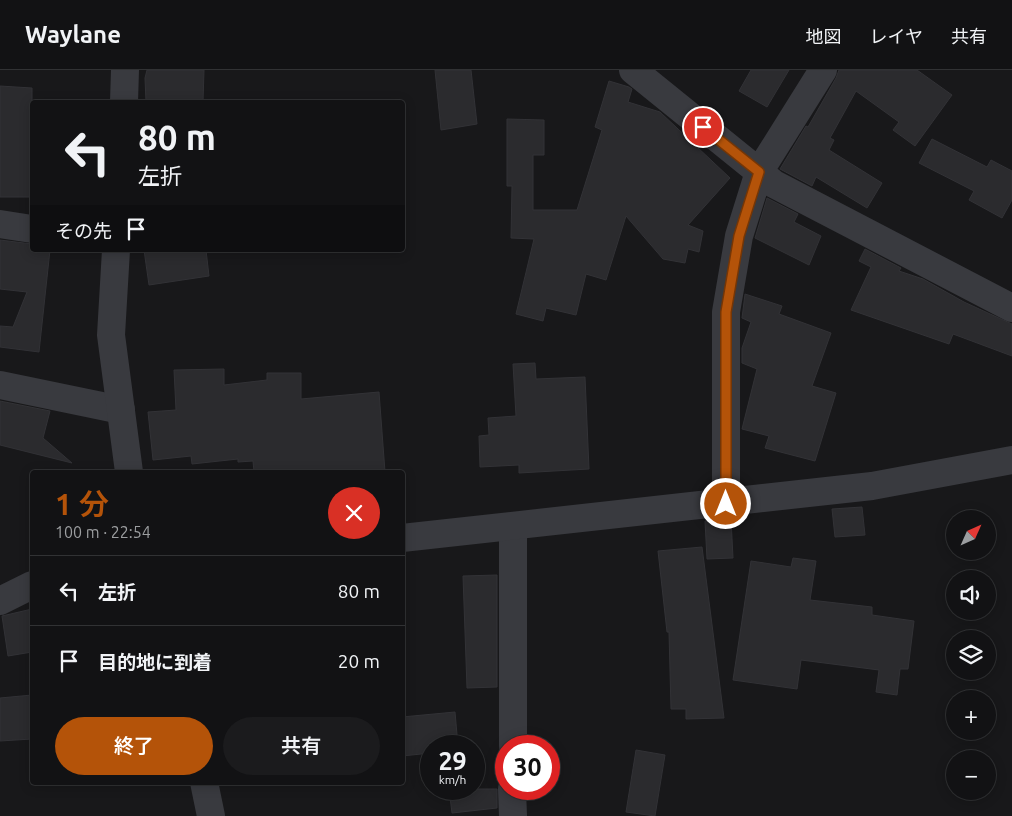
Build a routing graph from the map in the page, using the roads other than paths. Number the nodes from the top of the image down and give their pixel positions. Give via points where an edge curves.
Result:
1 (125, 70) edge
2 (633, 70) edge
3 (823, 70) edge
4 (124, 100) edge
5 (759, 172) junction
6 (0, 224) edge
7 (30, 229) edge
8 (116, 252) edge
9 (1012, 308) edge
10 (0, 385) edge
11 (121, 410) junction
12 (1012, 460) edge
13 (129, 470) edge
14 (726, 504) junction
15 (513, 527) junction
16 (405, 538) edge
17 (30, 586) edge
18 (0, 601) edge
19 (513, 735) edge
20 (205, 785) edge
21 (512, 800) edge
22 (211, 816) edge
23 (513, 816) edge

1 - 4 street
2 - 5 street
3 - 5 street
5 - 9 street via 774,184
5 - 14 street via 739,236 726,312
6 - 7 street
8 - 11 street via 111,335
10 - 11 street
11 - 13 street
12 - 14 street via 872,486
14 - 15 street
15 - 16 street
15 - 19 street
17 - 18 street
20 - 22 street
21 - 23 street

